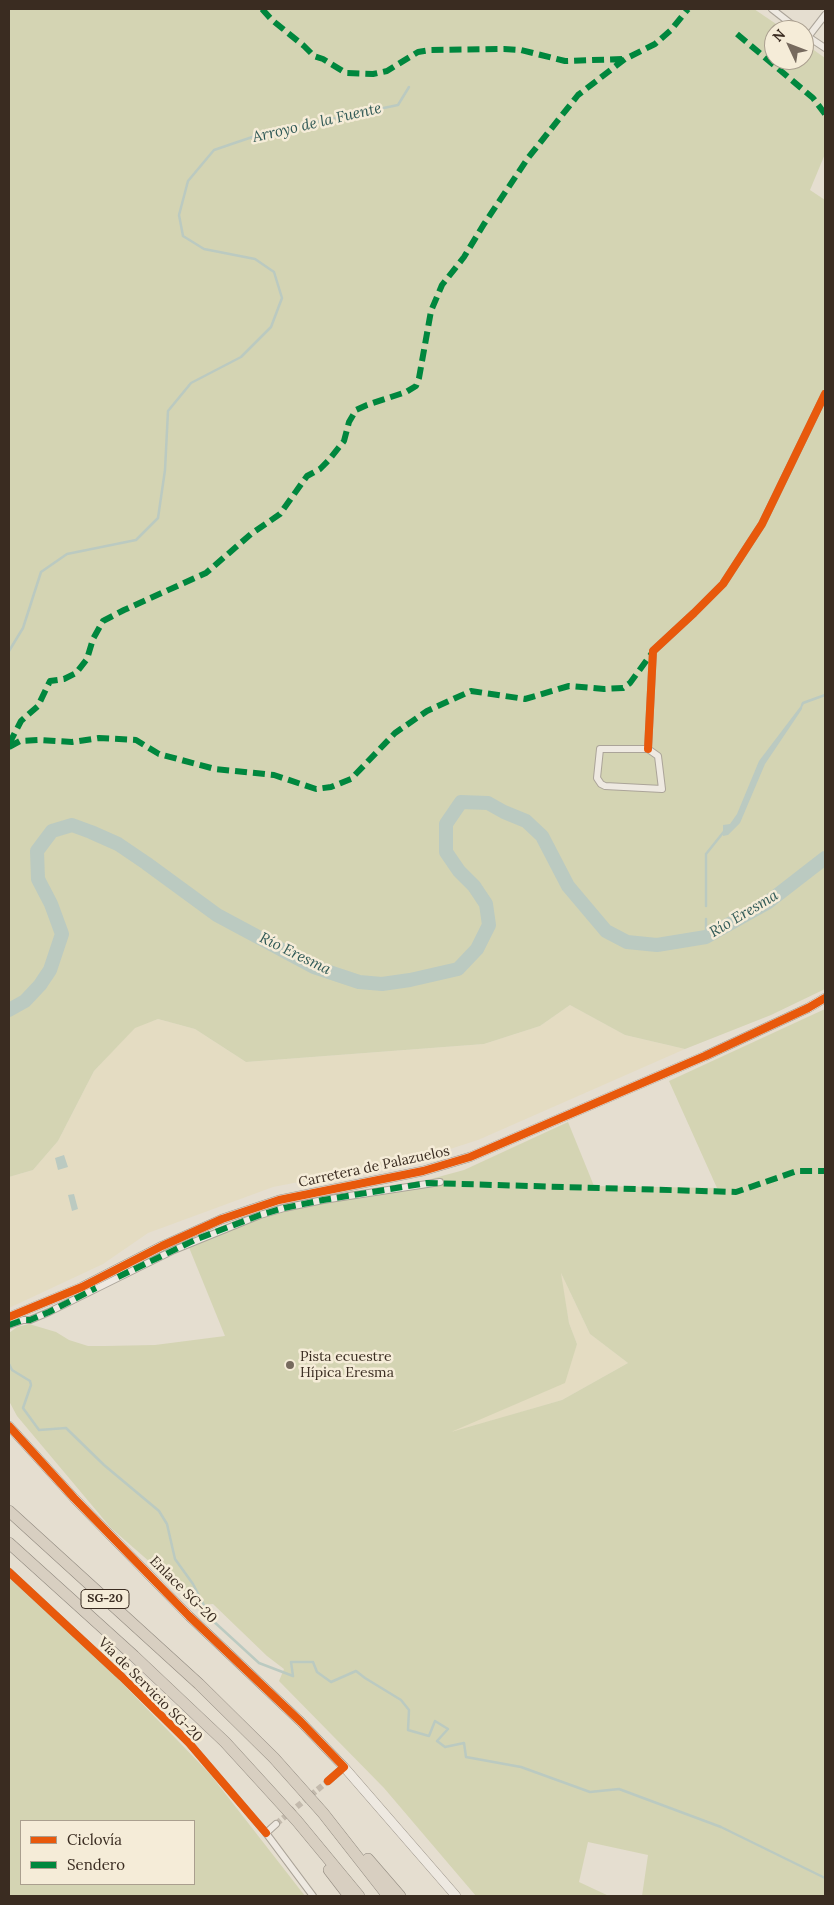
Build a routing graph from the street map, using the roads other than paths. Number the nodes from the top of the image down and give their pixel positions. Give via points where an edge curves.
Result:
1 (772, 9) edge
2 (825, 15) edge
3 (786, 20) edge
4 (814, 27) edge
5 (814, 41) edge
6 (825, 48) edge
7 (825, 394) edge
8 (648, 749) junction
9 (825, 998) edge
10 (440, 1182) dead end
11 (9, 1317) edge
12 (9, 1325) edge
13 (9, 1426) edge
14 (9, 1511) edge
15 (9, 1543) edge
16 (9, 1572) edge
17 (344, 1767) junction
18 (328, 1782) tunnel mouth
19 (323, 1813) junction
20 (298, 1820) junction
21 (276, 1824) tunnel mouth
22 (266, 1833) junction
23 (313, 1896) edge
24 (348, 1896) edge
25 (358, 1896) edge
26 (388, 1896) edge
27 (400, 1896) edge
28 (456, 1896) edge

1 - 3 street
2 - 4 street
5 - 6 street
7 - 8 street via 762,524 723,584 653,651
8 - 8 street via 658,756 662,789 600,784 597,778 600,749
9 - 11 street, Carretera de Palazuelos via 705,1056 470,1157 423,1171 284,1199 222,1219 82,1287
10 - 12 street via 323,1200 260,1215 174,1250 49,1312
13 - 17 street, Enlace SG-20 via 189,1616
14 - 19 highway, SG-20 via 199,1684 274,1758
15 - 20 highway, SG-20 via 225,1742
16 - 22 street, Vía de Servicio SG-20 via 189,1743
17 - 18 street
17 - 28 street, Enlace SG-20
19 - 26 highway, SG-20
19 - 27 highway
20 - 24 highway via 317,1854
20 - 25 highway, SG-20
21 - 22 street
22 - 23 street, Vía de Servicio SG-20

